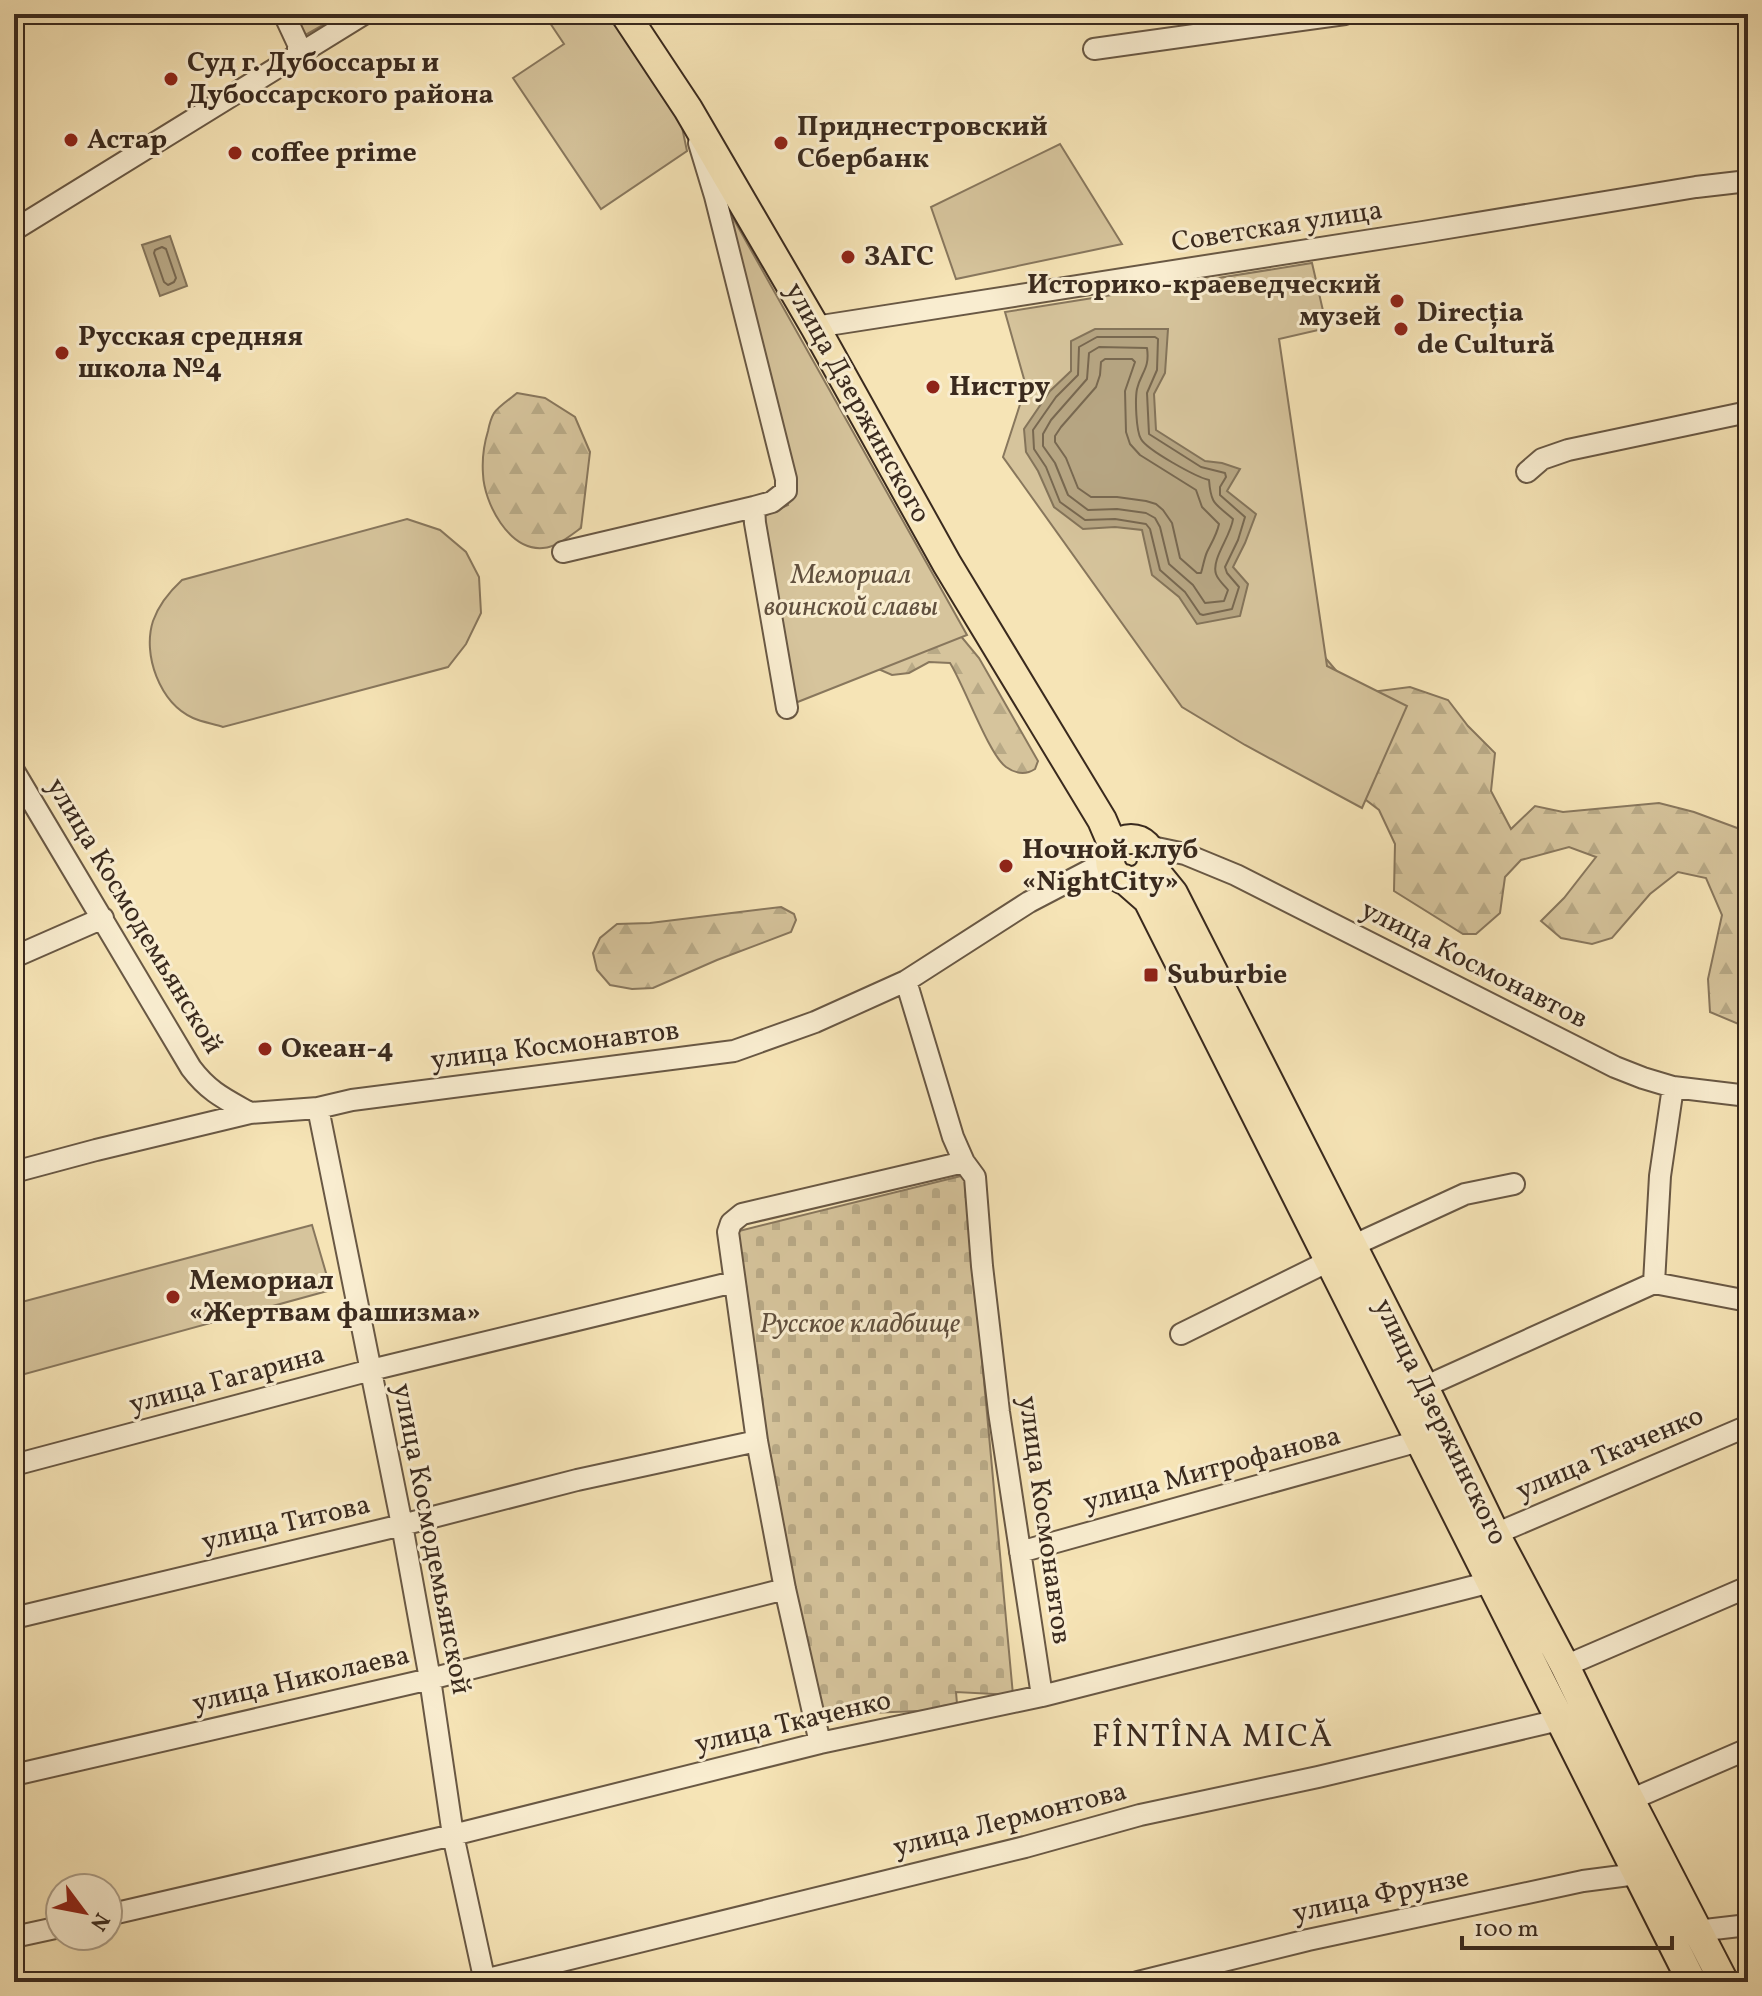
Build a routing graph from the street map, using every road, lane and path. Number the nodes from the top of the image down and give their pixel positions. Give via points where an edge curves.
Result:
1 (284, 14) edge
2 (364, 14) edge
3 (625, 14) edge
4 (1345, 14) edge
5 (1094, 49) dead end
6 (298, 54) junction
7 (688, 109) junction
8 (1748, 181) edge
9 (14, 230) edge
10 (815, 327) junction
11 (1748, 412) edge
12 (1527, 472) dead end
13 (754, 507) junction
14 (563, 552) dead end
15 (787, 708) dead end
16 (14, 771) edge
17 (1126, 860) junction
18 (103, 918) junction
19 (14, 957) edge
20 (906, 981) junction
21 (1673, 1087) junction
22 (1748, 1096) edge
23 (318, 1108) junction
24 (250, 1113) junction
25 (964, 1162) junction
26 (14, 1172) edge
27 (1514, 1184) dead end
28 (1341, 1253) junction
29 (734, 1282) junction
30 (1654, 1283) junction
31 (1748, 1301) edge
32 (1181, 1334) dead end
33 (371, 1370) junction
34 (1424, 1387) junction
35 (1748, 1426) edge
36 (757, 1441) junction
37 (1419, 1441) junction
38 (14, 1465) edge
39 (402, 1525) junction
40 (1495, 1534) junction
41 (1020, 1552) junction
42 (1491, 1582) junction
43 (1748, 1587) edge
44 (785, 1589) junction
45 (14, 1618) edge
46 (1565, 1666) junction
47 (430, 1679) junction
48 (1042, 1696) junction
49 (1559, 1720) junction
50 (820, 1743) junction
51 (1748, 1749) edge
52 (14, 1775) edge
53 (1630, 1800) junction
54 (453, 1835) junction
55 (1637, 1874) junction
56 (124, 1911) edge
57 (1748, 1925) edge
58 (44, 1930) edge
59 (1699, 1931) junction
60 (1669, 1935) junction
61 (14, 1937) edge
62 (482, 1981) edge
63 (1138, 1982) edge
64 (1692, 1982) edge
65 (1724, 1982) edge

1 - 6 street
2 - 6 street
3 - 7 highway, улица Дзержинского
4 - 5 street
6 - 9 street
7 - 10 highway, улица Дзержинского
7 - 13 street, улица Дзержинского via 786,479 786,491
8 - 10 street, Советская улица
10 - 17 highway, улица Дзержинского via 947,564
11 - 12 street via 1568,450 1542,459
13 - 14 street, улица Дзержинского
13 - 15 street
16 - 18 street, улица Космодемьянской
17 - 20 street, улица Космонавтов via 1029,902
17 - 21 street, улица Космонавтов via 1185,854 1236,875 1615,1067
17 - 28 highway, улица Дзержинского via 1173,893
18 - 19 street
18 - 24 street, улица Космодемьянской via 203,1083
20 - 23 street, улица Космонавтов via 734,1051
20 - 25 street, улица Космонавтов
21 - 22 street, улица Космонавтов
21 - 30 street via 1660,1176
23 - 24 street, улица Космонавтов
23 - 33 street, улица Космодемьянской
24 - 26 street, улица Космонавтов
25 - 29 street via 742,1214 728,1232
25 - 41 street, улица Космонавтов via 975,1177 999,1412
27 - 28 street via 1465,1194
28 - 32 street
28 - 34 highway, улица Дзержинского
28 - 37 highway, улица Дзержинского
29 - 33 street, улица Гагарина
29 - 36 street
30 - 31 street
30 - 34 street
33 - 38 street, улица Гагарина
33 - 39 street, улица Космодемьянской
34 - 40 highway, улица Дзержинского
35 - 40 street, улица Ткаченко
36 - 39 street, улица Титова
36 - 44 street
37 - 41 street, улица Митрофанова
37 - 42 highway, улица Дзержинского
39 - 45 street, улица Титова
39 - 47 street, улица Космодемьянской
40 - 46 highway, улица Дзержинского
41 - 48 street, улица Космонавтов
42 - 48 street, улица Ткаченко
42 - 49 highway, улица Дзержинского
43 - 46 street
44 - 47 street, улица Николаева
44 - 50 street
46 - 53 highway, улица Дзержинского
47 - 52 street, улица Николаева
47 - 54 street, улица Космодемьянской
48 - 50 street, улица Ткаченко
49 - 55 highway, улица Дзержинского
49 - 62 street, улица Лермонтова via 1140,1815
50 - 54 street, улица Ткаченко
51 - 53 street
53 - 59 highway, улица Дзержинского
54 - 56 street, улица Ткаченко
54 - 62 street, улица Космодемьянской
55 - 60 highway, улица Дзержинского
55 - 63 street, улица Фрунзе via 1308,1940
57 - 59 street
58 - 61 street
59 - 60 street
59 - 65 highway, улица Дзержинского
60 - 64 highway, улица Дзержинского

